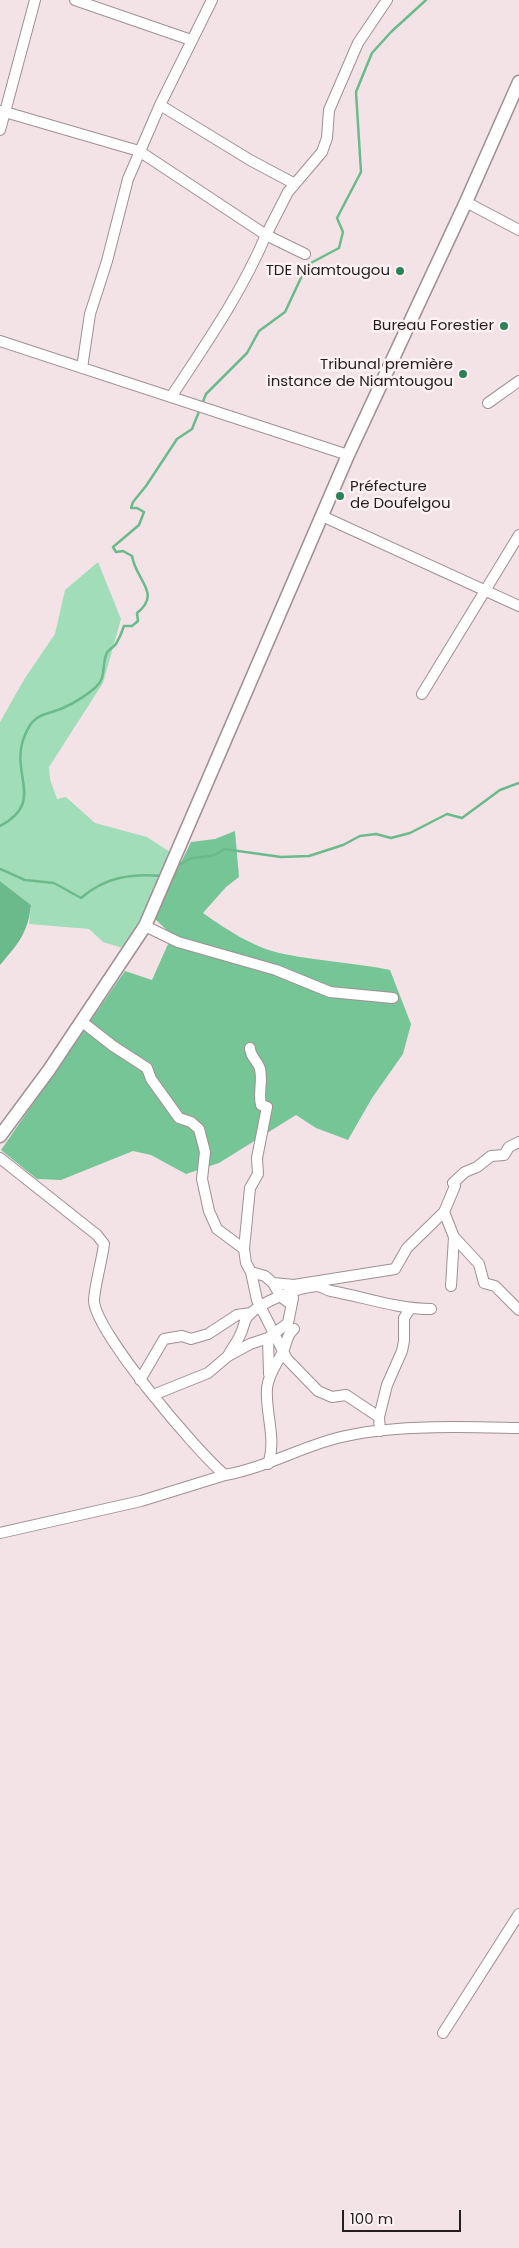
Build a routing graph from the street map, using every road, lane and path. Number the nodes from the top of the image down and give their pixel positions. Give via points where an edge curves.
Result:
1 (35, 0) edge
2 (75, 0) edge
3 (212, 0) edge
4 (387, 0) edge
5 (191, 40) junction
6 (519, 82) edge
7 (160, 104) junction
8 (2, 111) edge
9 (0, 130) edge
10 (139, 151) junction
11 (295, 184) junction
12 (466, 202) junction
13 (519, 230) edge
14 (266, 236) junction
15 (305, 254) dead end
16 (0, 341) edge
17 (82, 368) junction
18 (519, 381) edge
19 (171, 397) junction
20 (488, 403) dead end
21 (348, 455) junction
22 (322, 516) junction
23 (519, 534) edge
24 (485, 589) junction
25 (519, 606) edge
26 (422, 694) dead end
27 (144, 926) junction
28 (393, 998) dead end
29 (81, 1021) junction
30 (250, 1048) dead end
31 (0, 1136) edge
32 (519, 1142) edge
33 (0, 1158) edge
34 (444, 1212) junction
35 (454, 1237) junction
36 (244, 1249) junction
37 (251, 1272) junction
38 (273, 1283) junction
39 (451, 1286) dead end
40 (294, 1292) junction
41 (281, 1297) junction
42 (259, 1302) junction
43 (291, 1304) junction
44 (431, 1308) dead end
45 (410, 1309) junction
46 (519, 1310) edge
47 (250, 1313) junction
48 (294, 1329) dead end
49 (271, 1336) junction
50 (284, 1350) junction
51 (228, 1356) junction
52 (270, 1374) junction
53 (140, 1380) junction
54 (153, 1395) junction
55 (379, 1417) junction
56 (519, 1428) edge
57 (380, 1431) junction
58 (268, 1464) junction
59 (225, 1475) junction
60 (0, 1533) edge
61 (519, 1914) edge
62 (443, 2033) dead end

1 - 8 street
2 - 5 street
3 - 5 street
4 - 11 street via 358,43 330,110 322,152
5 - 7 street
6 - 12 main road
7 - 10 street
7 - 11 street
8 - 9 street
8 - 10 street
10 - 14 street
10 - 17 street via 90,314
11 - 14 street
12 - 13 street
12 - 21 main road
14 - 15 street
14 - 19 street via 231,306
16 - 17 street
17 - 19 street
18 - 20 street
19 - 21 street
21 - 22 main road
22 - 24 street
22 - 27 main road
23 - 24 street
24 - 25 street
24 - 26 street
27 - 28 street via 178,942 276,970 330,992
27 - 29 main road
29 - 31 main road
29 - 36 street via 147,1068 151,1079 179,1118 199,1129 206,1152 202,1179 209,1211 218,1229
30 - 36 street via 260,1068 261,1105 267,1107 257,1158 258,1174 250,1188
32 - 34 street via 504,1154 491,1156 478,1167 464,1172 454,1183
33 - 53 street via 104,1244 94,1302 100,1320
34 - 35 street
34 - 38 street via 406,1248 395,1269 294,1285
35 - 39 street
35 - 46 street via 478,1264 484,1283 495,1286
36 - 37 street
37 - 38 street via 265,1276
37 - 42 street
38 - 41 street
40 - 41 street
40 - 43 street
40 - 45 street via 318,1286
41 - 42 street
41 - 43 street
42 - 47 street
42 - 49 street
43 - 49 street via 288,1323
44 - 45 street
45 - 55 street via 404,1318 402,1351 387,1385
47 - 51 street
47 - 53 street via 237,1315 208,1334 191,1339 182,1336 164,1339
48 - 50 street
49 - 50 street
49 - 51 street
49 - 52 street
50 - 52 street
50 - 55 street via 287,1359 318,1391 332,1397 346,1395
51 - 54 street via 208,1373
52 - 58 street via 267,1389 272,1433
53 - 54 street
54 - 59 street via 208,1462
55 - 57 street
56 - 57 street
57 - 58 street via 338,1437 299,1449
58 - 59 street
59 - 60 street via 141,1501
61 - 62 street

